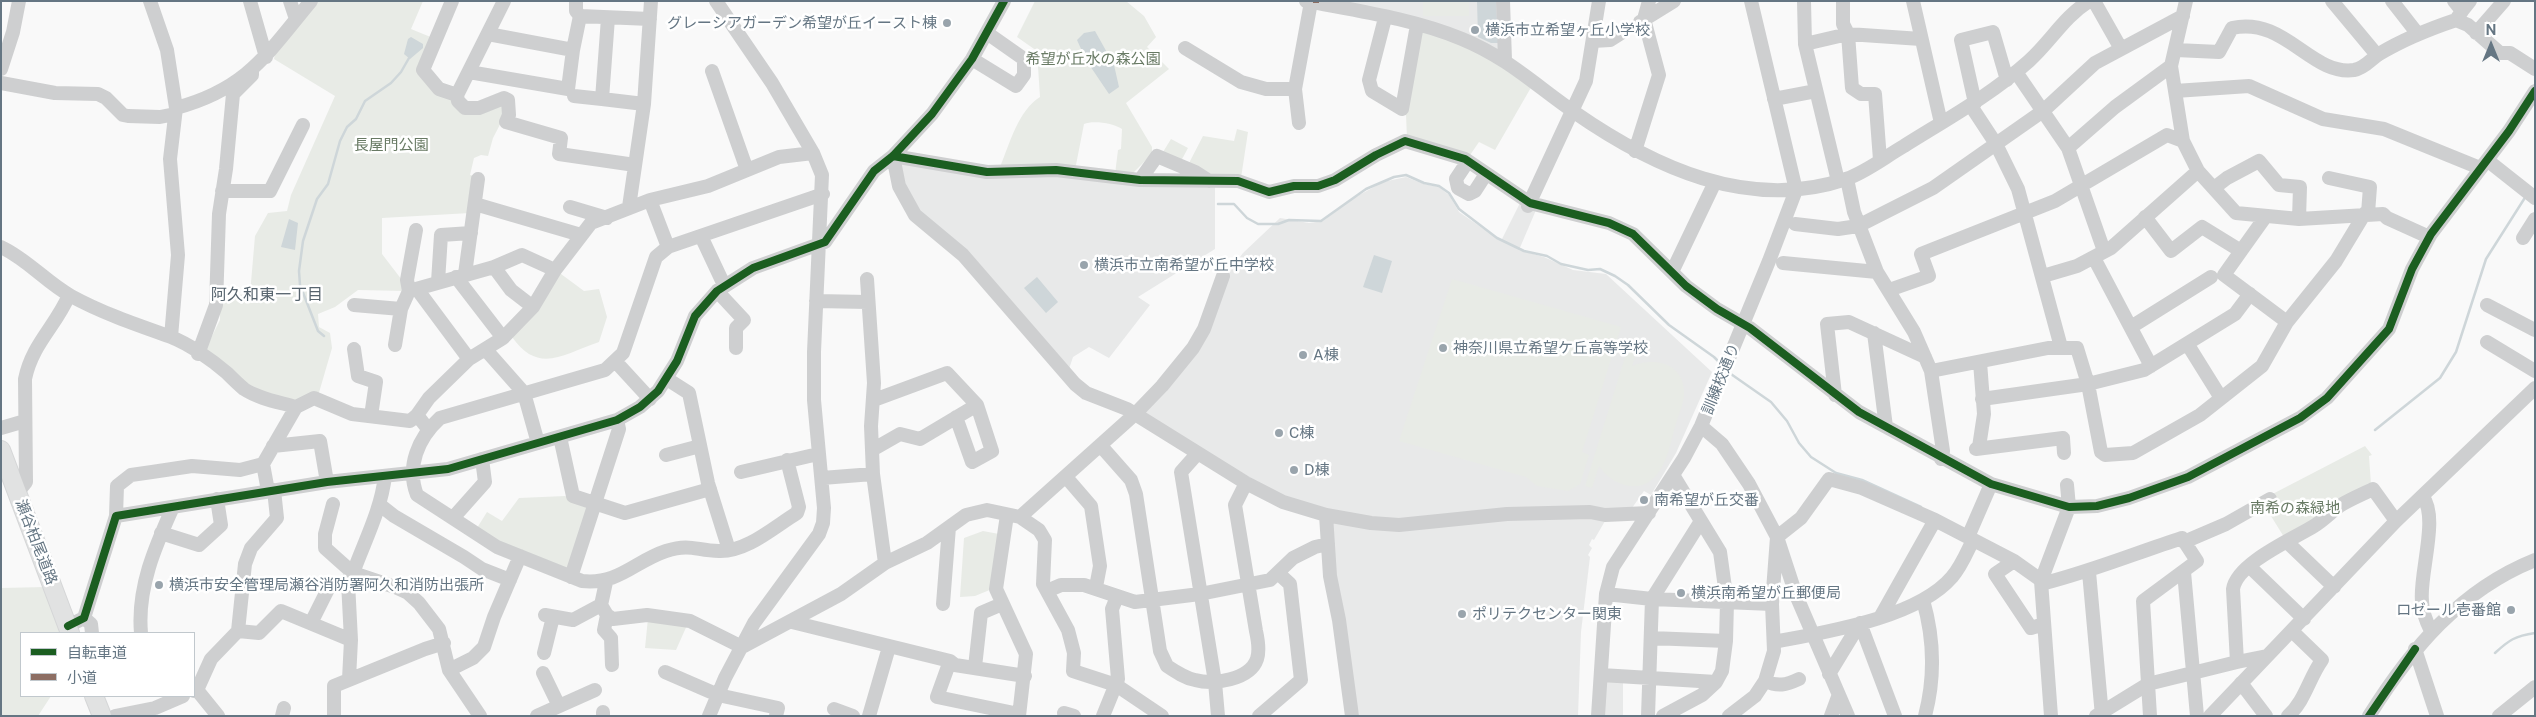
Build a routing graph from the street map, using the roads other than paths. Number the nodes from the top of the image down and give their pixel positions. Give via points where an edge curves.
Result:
1 (19, 1) edge
2 (150, 1) edge
3 (250, 1) edge
4 (290, 1) edge
5 (311, 1) edge
6 (452, 1) edge
7 (504, 1) edge
8 (576, 1) edge
9 (651, 1) edge
10 (716, 1) edge
11 (1004, 1) edge
12 (1503, 1) edge
13 (1599, 1) edge
14 (1649, 1) edge
15 (1674, 1) edge
16 (1750, 1) edge
17 (1804, 1) edge
18 (1843, 1) edge
19 (1913, 1) edge
20 (2089, 1) edge
21 (2094, 1) edge
22 (2186, 1) edge
23 (2332, 1) edge
24 (2392, 1) edge
25 (2504, 1) edge
26 (1308, 2) edge
27 (2071, 5) edge
28 (2460, 8) edge
29 (580, 16) junction
30 (2183, 16) junction
31 (608, 18) junction
32 (1386, 18) junction
33 (296, 19) junction
34 (650, 19) junction
35 (1640, 22) junction
36 (1417, 25) junction
37 (987, 33) junction
38 (1622, 33) dead end
39 (2417, 33) junction
40 (2476, 33) junction
41 (488, 34) junction
42 (1848, 34) junction
43 (1921, 38) junction
44 (1594, 41) junction
45 (1805, 44) junction
46 (2120, 47) junction
47 (1185, 48) dead end
48 (573, 50) junction
49 (2176, 50) junction
50 (2377, 55) junction
51 (266, 57) junction
52 (1504, 60) junction
53 (970, 61) junction
54 (2171, 66) junction
55 (1, 69) edge
56 (2535, 69) edge
57 (252, 70) junction
58 (468, 72) junction
59 (712, 72) dead end
60 (2011, 76) junction
61 (1, 83) edge
62 (1295, 89) junction
63 (2175, 90) junction
64 (1816, 91) junction
65 (2535, 92) edge
66 (457, 95) junction
67 (574, 96) dead end
68 (602, 99) junction
69 (1774, 99) junction
70 (644, 104) junction
71 (1973, 104) junction
72 (176, 111) junction
73 (2043, 111) junction
74 (1573, 112) junction
75 (1299, 123) dead end
76 (1941, 123) junction
77 (303, 125) dead end
78 (2183, 141) junction
79 (1996, 144) junction
80 (2068, 148) junction
81 (1635, 151) junction
82 (813, 152) junction
83 (893, 156) junction
84 (1880, 160) junction
85 (1468, 161) junction
86 (2484, 164) junction
87 (635, 165) junction
88 (747, 170) junction
89 (2198, 171) junction
90 (1486, 174) junction
91 (2329, 178) dead end
92 (478, 179) dead end
93 (1140, 180) junction
94 (1842, 180) junction
95 (1209, 181) junction
96 (1715, 182) junction
97 (2082, 185) junction
98 (2214, 188) junction
99 (1796, 190) junction
100 (222, 191) junction
101 (823, 194) junction
102 (2535, 198) edge
103 (650, 200) junction
104 (474, 204) junction
105 (1529, 205) junction
106 (570, 207) dead end
107 (629, 207) junction
108 (2024, 213) junction
109 (2367, 214) junction
110 (2266, 216) junction
111 (2145, 217) junction
112 (608, 218) junction
113 (2298, 219) junction
114 (2535, 219) edge
115 (1795, 224) dead end
116 (1858, 226) junction
117 (416, 230) dead end
118 (470, 233) junction
119 (581, 235) junction
120 (702, 236) junction
121 (2429, 237) junction
122 (2523, 238) dead end
123 (820, 245) junction
124 (1, 246) edge
125 (668, 248) junction
126 (2241, 251) junction
127 (2099, 254) junction
128 (1783, 263) dead end
129 (494, 267) junction
130 (555, 270) junction
131 (1672, 272) junction
132 (1877, 272) junction
133 (460, 275) junction
134 (1223, 276) dead end
135 (2042, 276) junction
136 (2211, 277) dead end
137 (867, 279) dead end
138 (438, 282) junction
139 (720, 288) junction
140 (413, 290) junction
141 (1889, 290) junction
142 (2250, 294) junction
143 (69, 295) junction
144 (816, 301) junction
145 (868, 302) junction
146 (354, 305) dead end
147 (2487, 305) dead end
148 (533, 307) junction
149 (401, 309) junction
150 (2287, 322) junction
151 (1743, 324) junction
152 (2132, 328) junction
153 (2535, 330) edge
154 (1874, 332) junction
155 (171, 337) junction
156 (503, 338) junction
157 (2486, 342) dead end
158 (2188, 345) junction
159 (395, 346) dead end
160 (2061, 347) junction
161 (736, 348) dead end
162 (354, 349) dead end
163 (486, 350) junction
164 (198, 354) junction
165 (1925, 357) junction
166 (469, 359) junction
167 (616, 362) junction
168 (1980, 362) junction
169 (2151, 366) junction
170 (1931, 371) junction
171 (2535, 371) edge
172 (667, 378) junction
173 (2088, 384) junction
174 (2532, 393) edge
175 (524, 394) junction
176 (1835, 395) junction
177 (2221, 398) junction
178 (650, 399) junction
179 (1982, 399) junction
180 (874, 400) junction
181 (977, 405) junction
182 (296, 407) junction
183 (1135, 414) junction
184 (417, 415) junction
185 (371, 416) junction
186 (956, 417) junction
187 (617, 420) junction
188 (25, 421) junction
189 (1701, 426) junction
190 (1886, 427) junction
191 (1, 428) edge
192 (428, 429) junction
193 (560, 437) junction
194 (538, 443) junction
195 (273, 446) junction
196 (700, 446) junction
197 (1101, 446) junction
198 (1, 450) edge
199 (872, 450) junction
200 (2064, 453) dead end
201 (818, 454) junction
202 (1197, 454) junction
203 (666, 455) dead end
204 (1941, 459) junction
205 (482, 460) junction
206 (788, 460) junction
207 (263, 464) junction
208 (741, 472) dead end
209 (411, 473) junction
210 (872, 474) junction
211 (1673, 475) junction
212 (385, 476) junction
213 (1066, 476) junction
214 (822, 478) junction
215 (327, 482) junction
216 (1246, 483) junction
217 (1991, 484) junction
218 (2067, 485) dead end
219 (710, 489) junction
220 (271, 491) junction
221 (17, 493) junction
222 (2423, 497) junction
223 (218, 499) junction
224 (2270, 499) dead end
225 (333, 504) dead end
226 (595, 504) junction
227 (380, 505) junction
228 (173, 506) junction
229 (2069, 507) junction
230 (1649, 513) junction
231 (1326, 515) junction
232 (116, 516) junction
233 (1014, 516) junction
234 (453, 518) junction
235 (1935, 520) junction
236 (1701, 521) junction
237 (2396, 521) junction
238 (949, 527) junction
239 (161, 533) junction
240 (1777, 538) junction
241 (1971, 538) junction
242 (2184, 542) junction
243 (2287, 542) junction
244 (1328, 544) junction
245 (729, 550) junction
246 (520, 556) junction
247 (2535, 560) edge
248 (2014, 561) junction
249 (885, 563) junction
250 (2250, 567) junction
251 (352, 572) junction
252 (2089, 572) junction
253 (2184, 572) junction
254 (1278, 573) junction
255 (571, 577) junction
256 (510, 580) junction
257 (2041, 581) junction
258 (606, 582) junction
259 (330, 585) dead end
260 (1249, 585) junction
261 (1096, 587) junction
262 (2334, 587) junction
263 (1047, 591) junction
264 (1200, 594) junction
265 (1606, 594) junction
266 (1116, 597) junction
267 (1652, 599) junction
268 (1923, 600) junction
269 (1154, 601) junction
270 (1727, 602) junction
271 (943, 604) dead end
272 (1002, 604) junction
273 (1772, 604) junction
274 (604, 610) junction
275 (1881, 616) junction
276 (84, 618) junction
277 (2304, 619) junction
278 (792, 622) junction
279 (311, 623) junction
280 (1860, 623) junction
281 (2044, 624) junction
282 (69, 630) edge
283 (238, 631) junction
284 (2431, 631) junction
285 (92, 632) edge
286 (141, 632) edge
287 (2293, 632) junction
288 (1813, 634) junction
289 (1651, 638) junction
290 (351, 640) junction
291 (1726, 641) junction
292 (1774, 642) junction
293 (444, 643) junction
294 (742, 647) junction
295 (889, 648) junction
296 (2415, 649) junction
297 (544, 653) dead end
298 (2267, 656) junction
299 (950, 661) junction
300 (2237, 662) junction
301 (612, 666) dead end
302 (975, 667) junction
303 (449, 670) junction
304 (665, 672) dead end
305 (543, 673) dead end
306 (2192, 673) junction
307 (1829, 674) junction
308 (1601, 675) junction
309 (1025, 676) junction
310 (1649, 678) junction
311 (1798, 679) dead end
312 (349, 680) junction
313 (1764, 681) junction
314 (1215, 682) junction
315 (1716, 682) junction
316 (2241, 682) junction
317 (2148, 684) junction
318 (1116, 685) junction
319 (2535, 686) edge
320 (196, 690) edge
321 (595, 690) dead end
322 (718, 695) junction
323 (94, 697) edge
324 (180, 697) edge
325 (1838, 697) junction
326 (155, 706) edge
327 (559, 706) junction
328 (834, 709) dead end
329 (1738, 714) edge
330 (1019, 715) edge
331 (2100, 715) edge
332 (102, 716) edge
333 (115, 716) edge
334 (218, 716) edge
335 (334, 716) edge
336 (480, 716) edge
337 (537, 716) edge
338 (709, 716) edge
339 (776, 716) edge
340 (852, 716) edge
341 (869, 716) edge
342 (1103, 716) edge
343 (1162, 716) edge
344 (1218, 716) edge
345 (1259, 716) edge
346 (1352, 716) edge
347 (1598, 716) edge
348 (1648, 716) edge
349 (1663, 716) edge
350 (1830, 716) edge
351 (1848, 716) edge
352 (1895, 716) edge
353 (1925, 716) edge
354 (2051, 716) edge
355 (2150, 716) edge
356 (2197, 716) edge
357 (2210, 716) edge
358 (2266, 716) edge
359 (2288, 716) edge
360 (2369, 716) edge
361 (2437, 716) edge
362 (2499, 716) edge

1 - 55 street
2 - 72 street via 167,50
3 - 51 street
4 - 33 street
5 - 33 street
6 - 66 street via 423,70 439,88
7 - 41 street
8 - 29 street via 576,11
9 - 34 street
10 - 82 street via 772,83
11 - 37 street
12 - 52 street
13 - 44 street
14 - 35 street
15 - 35 street
16 - 69 street
17 - 45 street
18 - 42 street via 1843,24
19 - 43 street
20 - 27 street
21 - 46 street
22 - 30 street
23 - 50 street
24 - 39 street
25 - 40 street
26 - 32 street
26 - 62 street
27 - 60 street via 2032,58
28 - 39 street
28 - 40 street
29 - 31 street
29 - 48 street
30 - 46 street
30 - 49 street
31 - 34 street
31 - 68 street
32 - 36 street
32 - 36 street via 1369,80 1372,91 1402,109
33 - 51 street
34 - 70 street
35 - 81 street via 1658,75
36 - 52 street via 1462,39
37 - 53 street
37 - 53 street via 1024,59 1024,74 1016,86
38 - 44 street via 1610,40
39 - 50 street
40 - 56 street via 2500,53 2510,53
41 - 48 street
41 - 58 street
42 - 43 street
42 - 45 street
42 - 84 street via 1852,88 1861,94 1875,94
43 - 76 street
44 - 74 street via 1586,81
45 - 64 street
46 - 73 street via 2095,63
47 - 62 street via 1241,82 1266,88
48 - 58 street via 568,89
49 - 50 street via 2219,52 2232,28 2250,26 2282,36 2330,66 2354,70
49 - 54 street
51 - 57 street
52 - 74 street
53 - 83 street via 932,114
54 - 63 street
54 - 80 street via 2115,107
57 - 72 street via 230,86
57 - 100 street via 252,74 232,94
58 - 66 street
59 - 88 street
60 - 71 street
60 - 71 street via 1993,32 1961,40
60 - 73 street
61 - 72 street via 55,93 98,94 122,115 128,116 160,117
62 - 75 street
63 - 78 street
63 - 86 street via 2249,86 2323,119 2384,129
64 - 69 street
64 - 94 street
65 - 86 street
66 - 87 street via 458,102 465,108 478,108 504,98 508,100 506,122 561,138 560,154
67 - 68 street
68 - 70 street
69 - 99 street
70 - 87 street
71 - 76 street
71 - 79 street
72 - 155 street via 170,159 178,255
73 - 79 street
73 - 80 street
74 - 81 street
74 - 105 street
76 - 84 street
77 - 100 street via 270,191
78 - 89 street
78 - 97 street via 2167,135
79 - 108 street via 2012,174
79 - 116 street via 1934,188
80 - 97 street
81 - 96 street via 1690,176
82 - 88 street via 779,157
82 - 101 street via 822,175
83 - 93 street via 987,172 1056,170
83 - 123 street via 863,184
83 - 183 street via 899,186 915,214 963,255 1075,384 1086,393
84 - 94 street
85 - 90 street
85 - 90 street via 1456,179 1458,188 1469,194 1475,191
85 - 95 street via 1405,141 1318,186 1294,186 1269,192 1238,181
86 - 102 street
86 - 121 street
87 - 107 street
88 - 103 street via 708,186
89 - 98 street
89 - 111 street
90 - 105 street
91 - 109 street via 2370,187
92 - 104 street
93 - 95 street
93 - 95 street via 1157,156
94 - 99 street
94 - 116 street
96 - 99 street via 1753,191
96 - 131 street
97 - 108 street via 2055,201
97 - 127 street
98 - 110 street via 2236,213
98 - 113 street via 2260,161 2279,185 2300,186
99 - 151 street, 訓練校通り
100 - 164 street via 216,305
101 - 120 street
101 - 123 street
103 - 107 street
103 - 125 street
104 - 118 street
104 - 119 street
105 - 131 street via 1609,223 1633,234
106 - 112 street
107 - 112 street
108 - 135 street
108 - 141 street via 1921,254 1929,276
109 - 113 street
109 - 121 street via 2383,214
109 - 150 street via 2336,261
110 - 113 street
110 - 126 street
111 - 126 street via 2171,251 2202,227
111 - 127 street via 2111,248
112 - 119 street via 591,223
114 - 122 street
115 - 116 street via 1838,229
116 - 132 street
117 - 140 street via 407,280
118 - 133 street
118 - 138 street via 442,235
119 - 130 street
120 - 125 street
120 - 139 street
121 - 229 street via 2412,268 2389,328 2315,409 2188,477 2129,498 2097,506
123 - 139 street via 753,268
123 - 144 street
124 - 143 street
125 - 167 street via 656,257 623,353
126 - 142 street via 2224,275
127 - 135 street via 2077,266
127 - 152 street
128 - 132 street
129 - 130 street via 522,255
129 - 133 street
129 - 148 street via 511,290
130 - 148 street
131 - 151 street via 1704,300
132 - 141 street
133 - 138 street
133 - 156 street
134 - 183 street via 1193,348
135 - 160 street
136 - 152 street
137 - 145 street
138 - 140 street
139 - 161 street via 744,320 736,328
139 - 172 street via 695,316
140 - 149 street
140 - 166 street
141 - 165 street
142 - 150 street
142 - 158 street via 2234,314
143 - 155 street via 111,315
143 - 188 street via 62,312 36,346 27,368
144 - 145 street
144 - 201 street via 814,400
145 - 180 street
146 - 149 street
147 - 153 street
148 - 156 street
149 - 159 street
150 - 177 street via 2262,366
151 - 176 street
151 - 189 street, 訓練校通り
152 - 169 street
154 - 165 street
154 - 176 street via 1849,322 1827,324
154 - 190 street
155 - 164 street via 190,345
156 - 163 street
157 - 171 street
158 - 169 street
158 - 177 street
160 - 168 street
160 - 173 street via 2077,348
162 - 185 street via 358,376 376,382
163 - 166 street
163 - 175 street
164 - 182 street via 245,389
165 - 170 street
166 - 184 street via 428,398
167 - 175 street via 605,370
167 - 178 street
168 - 170 street
168 - 179 street
169 - 173 street
170 - 204 street
172 - 178 street
172 - 196 street via 689,393
173 - 177 street via 2101,452 2105,455 2133,453 2200,415
173 - 179 street
174 - 222 street
175 - 192 street via 440,418
175 - 194 street
176 - 190 street
178 - 187 street
179 - 200 street via 1984,414 1978,448 2063,438
180 - 181 street via 947,373
180 - 199 street
181 - 186 street
181 - 186 street via 992,451 972,462
182 - 185 street via 314,398 352,414
182 - 195 street
183 - 197 street
183 - 202 street
184 - 185 street via 410,421
184 - 192 street
186 - 199 street via 920,439 900,434
187 - 193 street
187 - 226 street via 619,429
188 - 191 street
188 - 221 street via 26,482
189 - 211 street, 訓練校通り
189 - 240 street via 1722,444 1749,484
190 - 204 street
192 - 209 street
193 - 194 street
193 - 226 street via 573,496
194 - 205 street
195 - 207 street
195 - 215 street via 320,441
196 - 203 street
196 - 219 street
197 - 213 street
197 - 269 street via 1131,480 1136,494
198 - 221 main road, 瀬谷柏尾道路
199 - 210 street
201 - 206 street
201 - 214 street
202 - 216 street
202 - 264 street via 1181,472
204 - 217 street
205 - 209 street via 448,469
205 - 234 street via 485,482
206 - 208 street
206 - 245 street via 799,506 797,513 747,544
207 - 220 street
207 - 232 street via 240,470 192,466 131,475 117,486
209 - 212 street
209 - 234 street via 417,495
210 - 214 street
210 - 249 street
211 - 230 street, 訓練校通り
211 - 236 street
212 - 215 street
212 - 227 street
213 - 233 street
213 - 261 street via 1091,506 1100,566
214 - 294 street via 824,508 819,534 764,610
215 - 220 street
216 - 231 street via 1283,502
216 - 260 street via 1235,504
217 - 229 street
217 - 241 street
218 - 229 street
219 - 226 street via 625,513
219 - 245 street
220 - 223 street
220 - 283 street via 277,518 251,548 245,564
221 - 282 main road, 瀬谷柏尾道路
222 - 237 street
222 - 284 street via 2429,532 2421,600
223 - 228 street
223 - 239 street via 221,525 199,545
224 - 242 street via 2226,524
225 - 251 street via 324,534 325,548
226 - 255 street
227 - 251 street
227 - 256 street via 482,570
228 - 232 street
228 - 239 street
229 - 257 street
230 - 231 street via 1507,514 1399,524
230 - 265 street, 訓練校通り via 1613,567
231 - 244 street
232 - 276 street
233 - 238 street via 978,510
233 - 263 street via 1039,530 1045,540 1042,573
233 - 272 street via 996,589
234 - 246 street via 497,547
235 - 240 street via 1862,488 1829,479 1801,518
235 - 241 street
235 - 275 street
236 - 267 street
236 - 270 street via 1720,552
237 - 243 street via 2373,489 2341,505
237 - 262 street
238 - 249 street via 926,543
238 - 271 street
239 - 286 street via 147,572 141,603
240 - 273 street
240 - 288 street
241 - 248 street
241 - 268 street via 1952,577
242 - 252 street via 2182,538
242 - 253 street via 2197,561
243 - 250 street
243 - 262 street
244 - 254 street via 1293,558
244 - 346 street
245 - 258 street via 718,552 684,546 663,552
246 - 255 street
246 - 256 street
247 - 284 street via 2481,588
248 - 257 street
248 - 281 street via 1995,574 2031,628
249 - 278 street via 841,594
250 - 277 street
250 - 300 street via 2234,582 2233,589
251 - 290 street via 348,582
251 - 293 street via 408,593 431,617
252 - 257 street via 2045,584
252 - 331 street
253 - 306 street
253 - 317 street via 2143,601
254 - 260 street via 1270,580
254 - 345 street via 1290,584 1301,680
255 - 258 street
256 - 303 street via 484,647 473,658
257 - 281 street
258 - 274 street
259 - 279 street
260 - 264 street
260 - 314 street via 1257,660 1241,675
261 - 263 street via 1071,584
261 - 266 street
262 - 277 street
263 - 318 street via 1068,630 1074,653 1073,671
264 - 269 street
264 - 314 street
265 - 267 street
265 - 308 street, 訓練校通り
266 - 269 street via 1135,602
266 - 318 street via 1112,609
267 - 270 street
267 - 289 street
268 - 275 street
268 - 353 street via 1930,625 1933,661
269 - 314 street via 1160,651 1167,666 1195,680
270 - 273 street
270 - 291 street
272 - 302 street via 981,613
272 - 309 street via 1026,654
273 - 292 street
274 - 294 street via 612,619 647,615 690,620
274 - 297 street via 573,620 549,616
274 - 301 street via 604,630 611,638
275 - 280 street
276 - 282 street
276 - 285 street via 91,624
277 - 287 street
278 - 294 street
278 - 295 street
279 - 283 street via 281,611 259,633
279 - 290 street
280 - 288 street
280 - 307 street
280 - 352 street
281 - 354 street
283 - 320 street via 211,659
284 - 296 street
287 - 298 street
287 - 359 street via 2322,660 2299,706
288 - 292 street
288 - 307 street
289 - 291 street
289 - 310 street
290 - 312 street
291 - 315 street via 1722,671
292 - 313 street
293 - 303 street
293 - 312 street
294 - 322 street
295 - 299 street
295 - 341 street
296 - 360 street
296 - 361 street
298 - 300 street
298 - 316 street
299 - 302 street via 955,665
299 - 330 street via 937,697
300 - 306 street
302 - 309 street
303 - 336 street
304 - 322 street
305 - 327 street
306 - 317 street
306 - 356 street
307 - 325 street
308 - 310 street
308 - 347 street, 訓練校通り
309 - 330 street
310 - 315 street
310 - 348 street
311 - 313 street via 1785,686
312 - 335 street via 334,686
313 - 329 street
314 - 344 street
315 - 349 street via 1702,695
316 - 357 street
316 - 358 street
317 - 331 street
317 - 355 street
318 - 342 street
318 - 343 street
319 - 362 street
320 - 334 street
321 - 327 street
322 - 338 street
322 - 339 street via 778,708
323 - 332 main road
324 - 326 street
325 - 350 street
325 - 351 street
326 - 333 street
327 - 337 street
328 - 340 street

